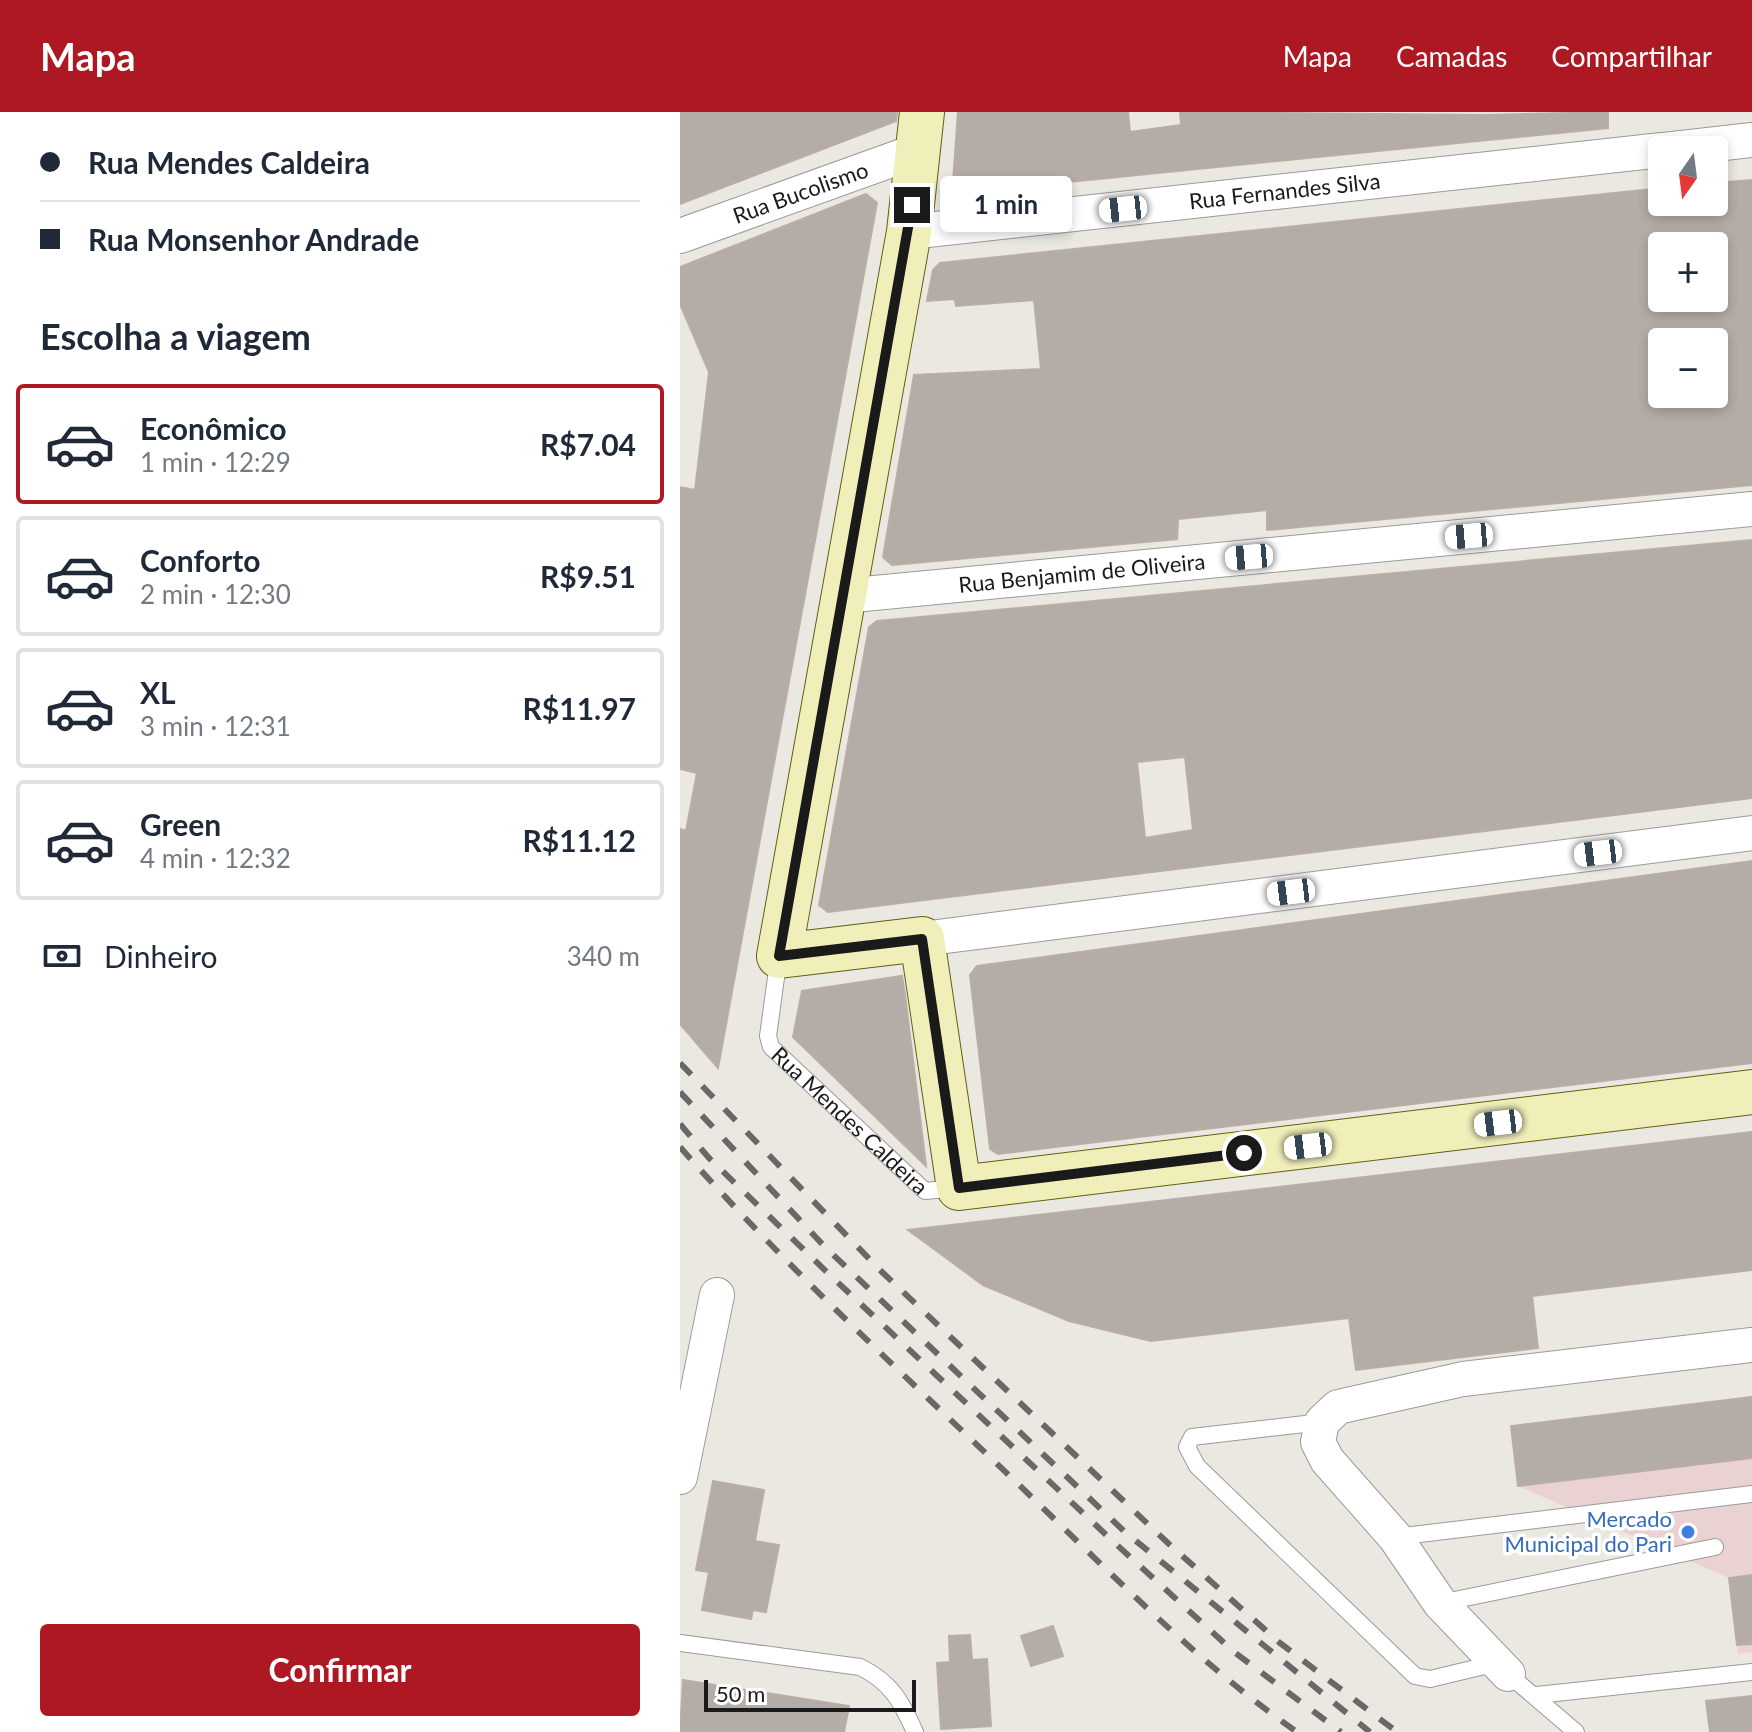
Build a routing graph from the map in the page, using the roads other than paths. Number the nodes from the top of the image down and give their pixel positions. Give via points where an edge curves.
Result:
1 (920, 131) edge
2 (1752, 140) edge
3 (1728, 143) edge
4 (1648, 152) edge
5 (909, 232) junction
6 (680, 236) edge
7 (1752, 509) edge
8 (843, 596) junction
9 (1752, 833) edge
10 (922, 939) junction
11 (779, 956) junction
12 (1752, 1092) edge
13 (959, 1188) junction
14 (717, 1295) dead end
15 (1752, 1345) edge
16 (1322, 1422) junction
17 (680, 1477) edge
18 (1752, 1494) edge
19 (1395, 1537) junction
20 (1715, 1547) dead end
21 (1440, 1603) junction
22 (680, 1643) edge
23 (1502, 1668) junction
24 (1752, 1672) edge
25 (1537, 1695) junction
26 (915, 1732) edge
27 (1576, 1732) edge

1 - 5 street
1 - 6 street, Rua Bucolismo
2 - 3 street, Rua Fernandes Silva
4 - 5 street, Rua Fernandes Silva
5 - 8 street
7 - 8 street, Rua Benjamim de Oliveira
8 - 11 street
9 - 10 street
10 - 11 street
10 - 13 street
11 - 13 lane, Rua Mendes Caldeira via 768,1036 774,1050 925,1191
12 - 13 street, Rua Mendes Caldeira
14 - 17 street
15 - 16 street via 1463,1379 1338,1407
16 - 19 street via 1318,1442 1327,1460
16 - 23 lane via 1192,1437 1187,1447 1197,1466 1415,1676 1430,1679
18 - 19 lane
19 - 21 street
20 - 21 lane
21 - 23 street
22 - 26 lane via 860,1667 882,1678 898,1695
23 - 25 lane
24 - 25 lane
25 - 27 lane

